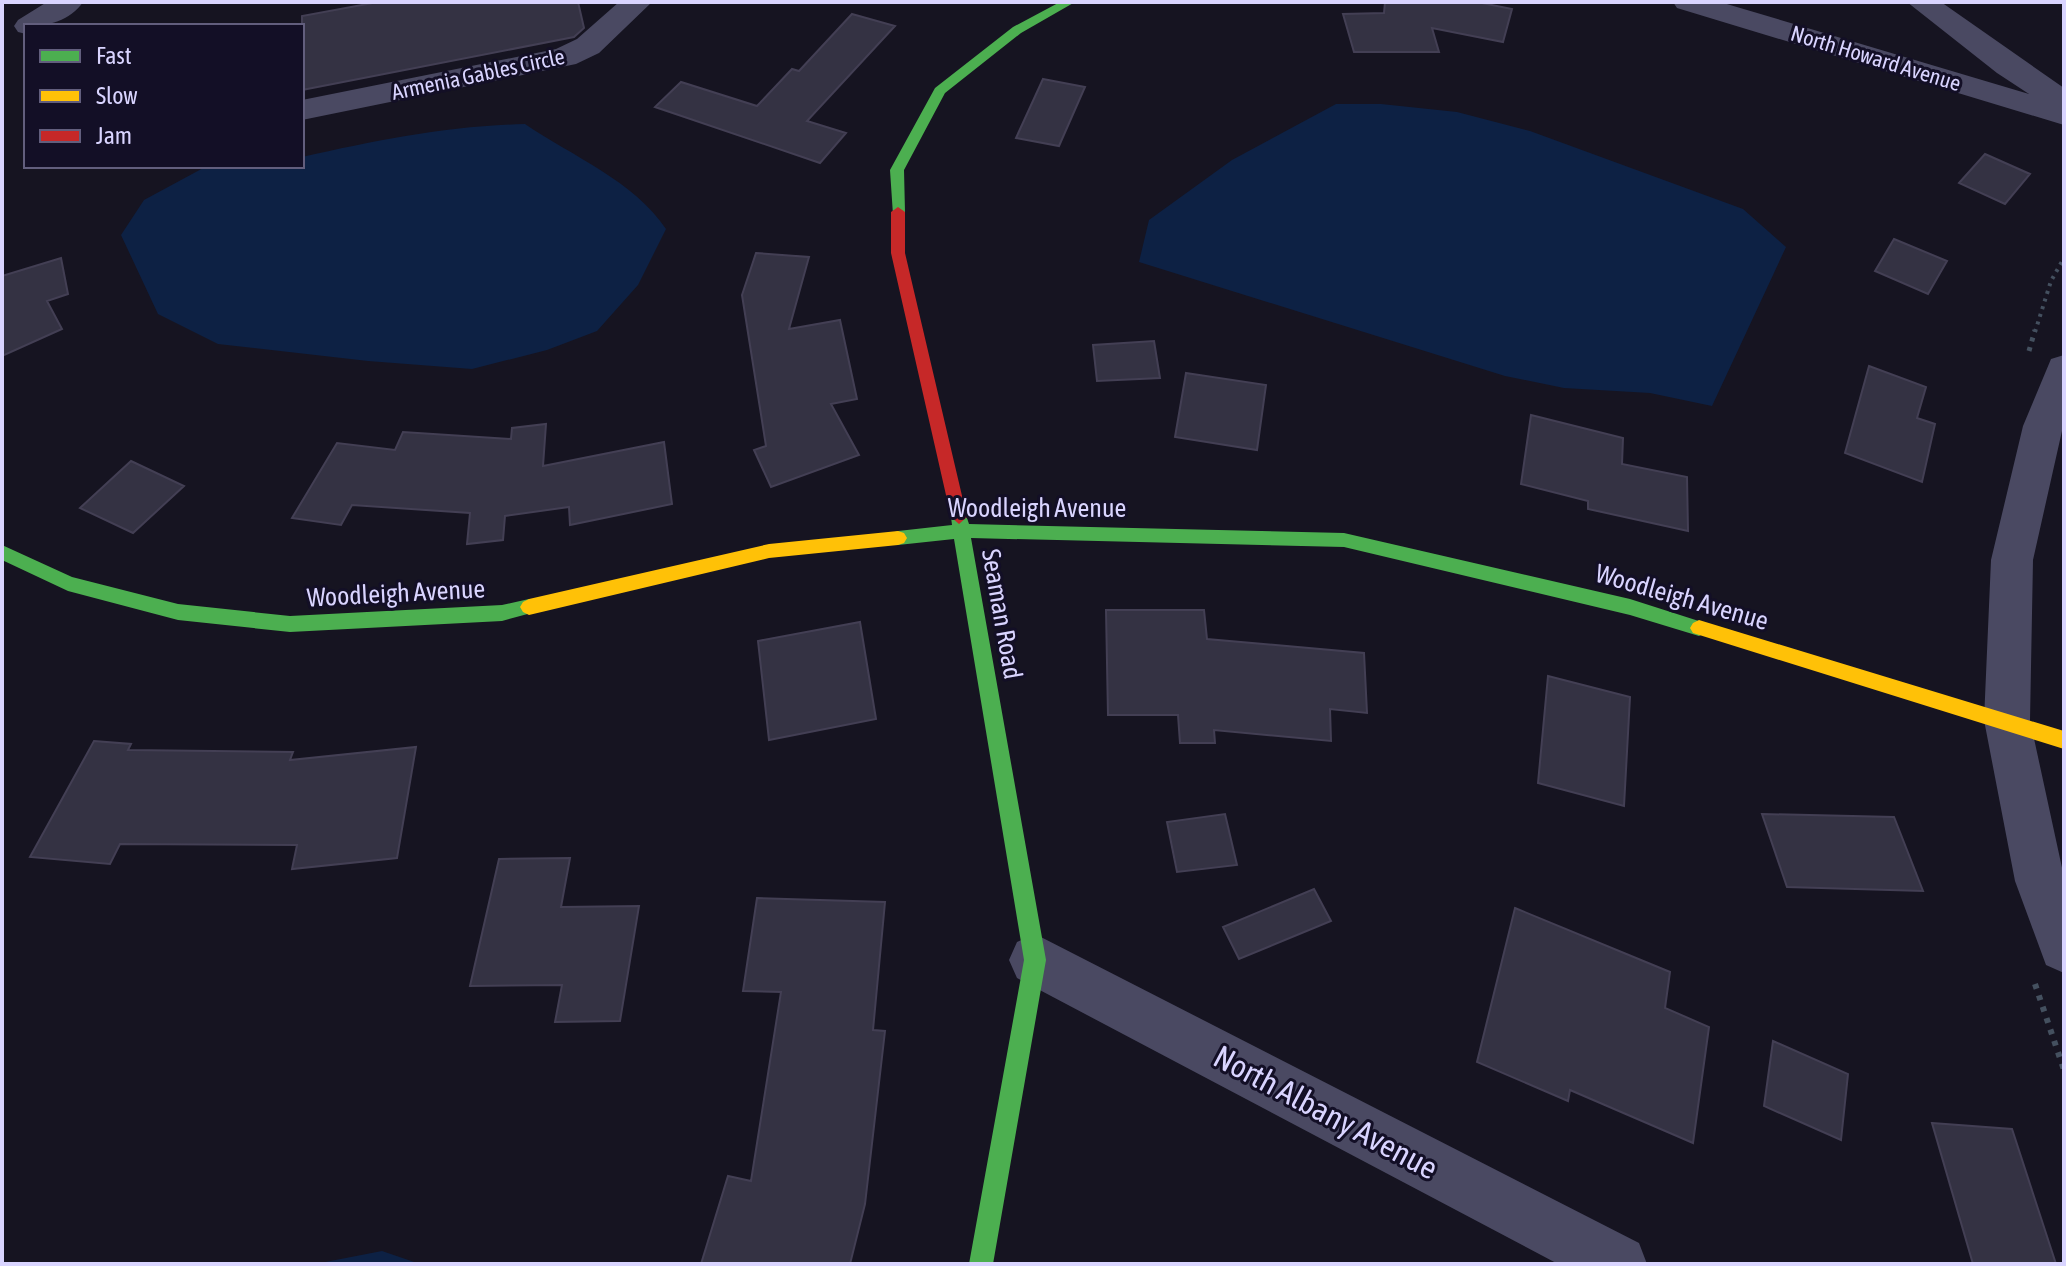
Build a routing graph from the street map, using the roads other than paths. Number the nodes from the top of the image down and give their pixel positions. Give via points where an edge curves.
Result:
1 (68, 2) edge
2 (637, 2) edge
3 (1069, 2) edge
4 (1688, 2) edge
5 (1922, 2) edge
6 (41, 24) edge
7 (2064, 102) edge
8 (304, 110) edge
9 (2064, 115) edge
10 (2064, 369) edge
11 (2054, 429) edge
12 (962, 531) junction
13 (2, 552) edge
14 (2007, 720) junction
15 (2064, 740) edge
16 (2064, 947) edge
17 (1035, 960) junction
18 (981, 1264) edge
19 (1618, 1264) edge

1 - 6 street
2 - 8 street, Armenia Gables Circle via 588,46 565,57
3 - 12 street, Seaman Road via 1017,30 940,91 897,170 898,253
4 - 9 street, North Howard Avenue
5 - 7 street
10 - 11 street
11 - 14 street via 2012,560
12 - 13 street, Woodleigh Avenue via 769,551 502,613 290,624 178,612 68,584
12 - 14 street, Woodleigh Avenue via 1344,540 1630,607
12 - 17 street, Seaman Road
14 - 15 street, Woodleigh Avenue
14 - 16 street via 2040,881
17 - 18 street, Seaman Road
17 - 19 street, North Albany Avenue

